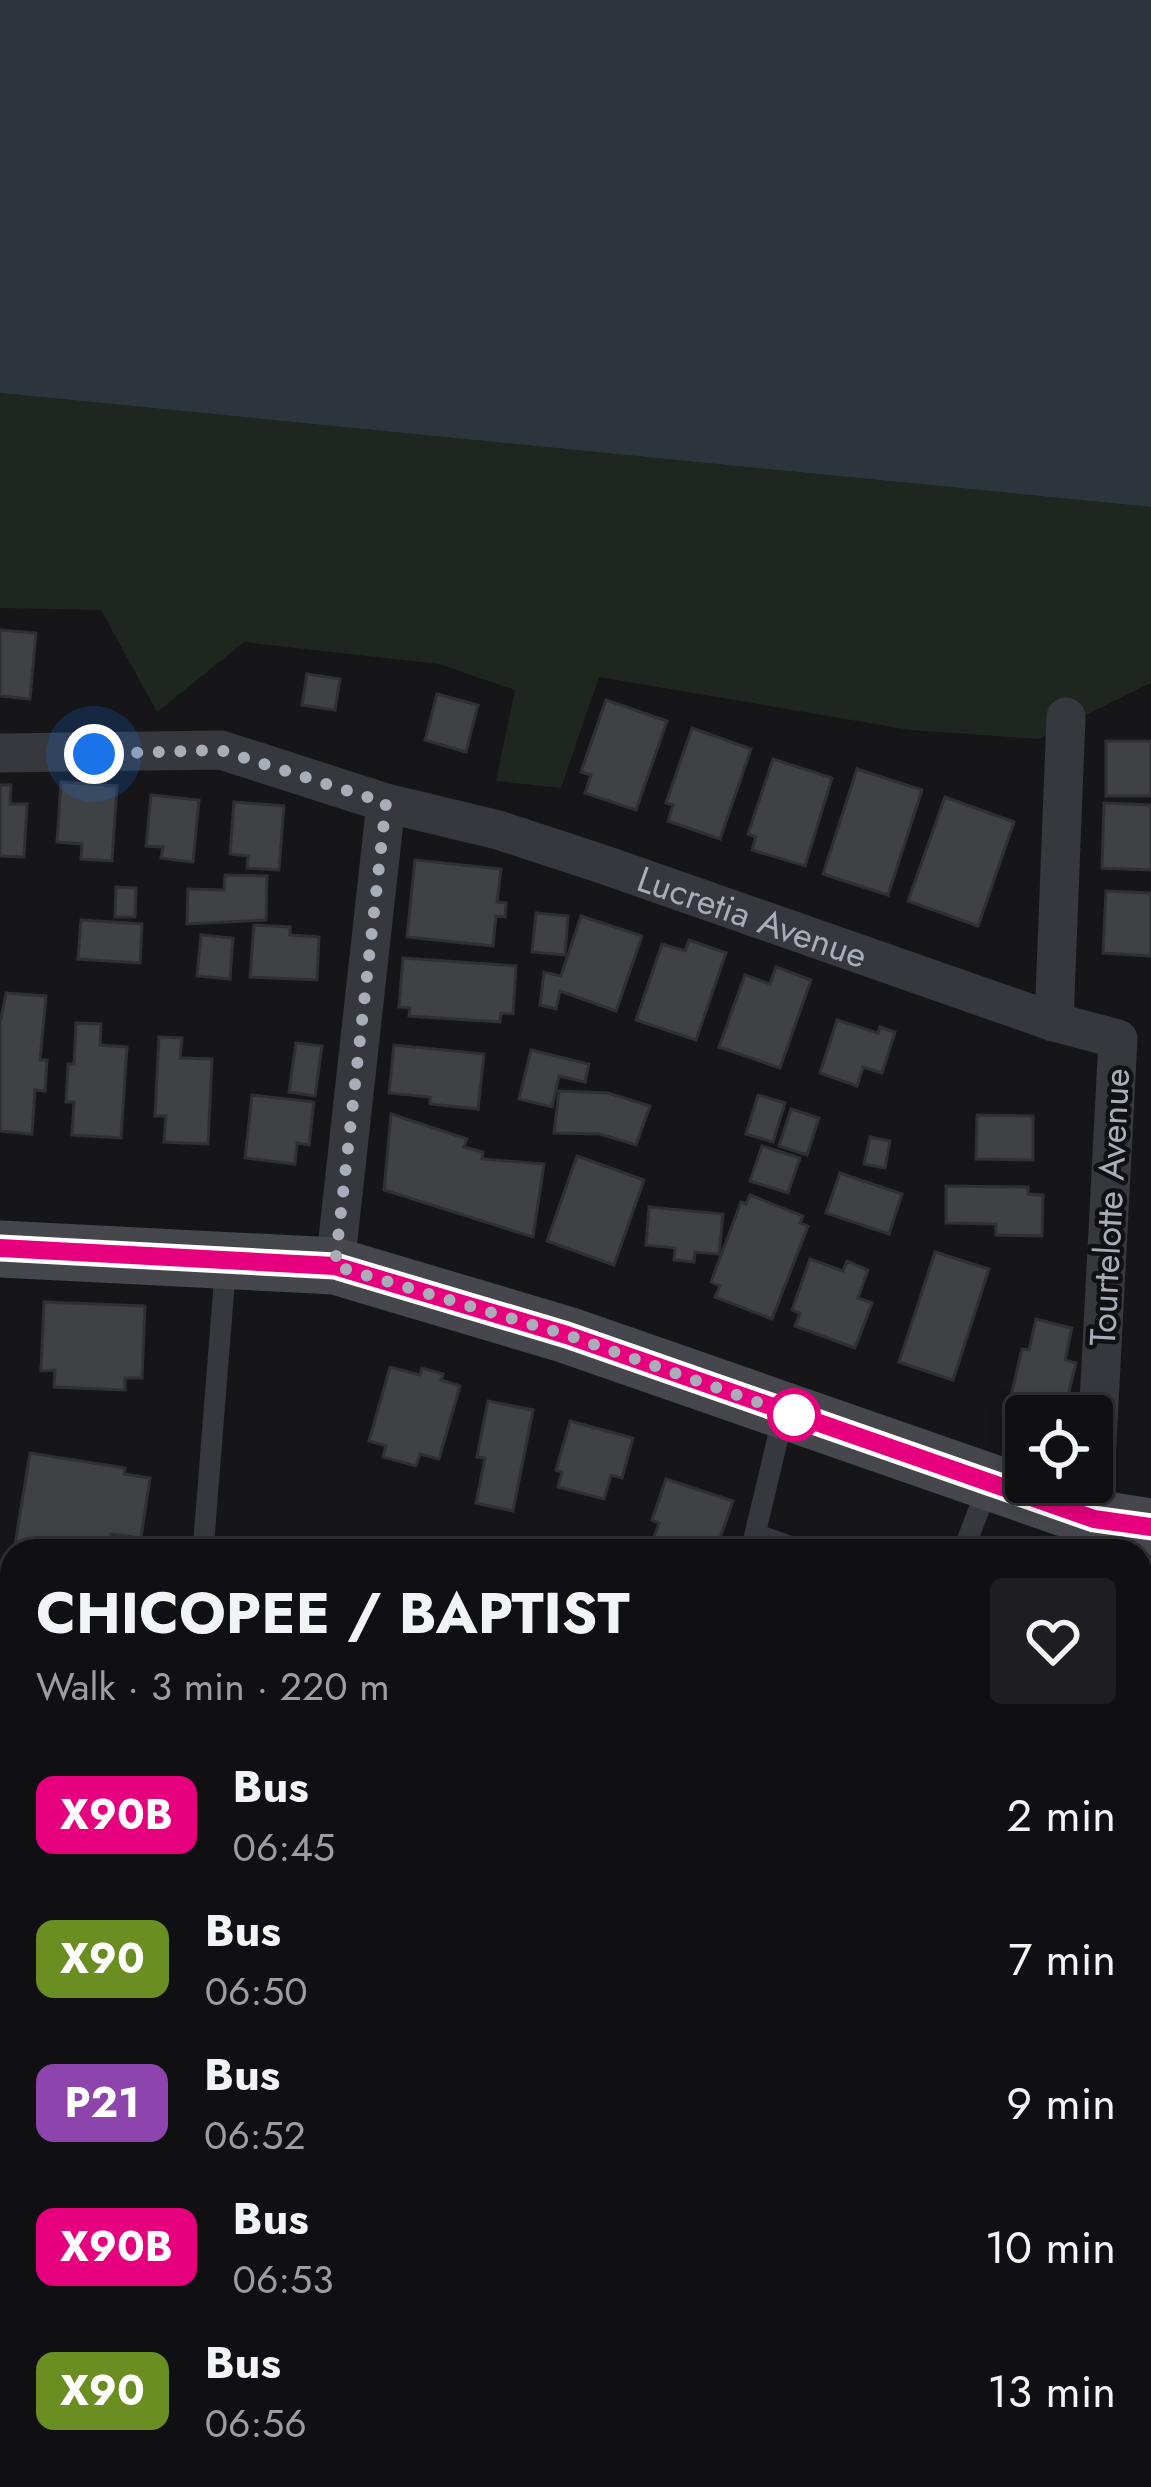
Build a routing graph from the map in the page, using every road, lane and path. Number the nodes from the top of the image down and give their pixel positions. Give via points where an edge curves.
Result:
1 (1066, 717) dead end
2 (0, 753) edge
3 (386, 803) junction
4 (1054, 1022) junction
5 (1118, 1039) joint
6 (0, 1249) edge
7 (226, 1261) junction
8 (335, 1266) junction
9 (784, 1412) junction
10 (989, 1483) junction
11 (1094, 1527) junction
12 (1151, 1527) edge
13 (204, 1539) edge
14 (754, 1539) edge
15 (968, 1539) edge

1 - 4 street
2 - 3 street, Lucretia Avenue via 220,750
3 - 4 street, Lucretia Avenue via 581,857
3 - 8 street
4 - 5 street, Lucretia Avenue
5 - 11 street, Tourtelotte Avenue
6 - 7 main road
7 - 8 main road
7 - 13 lane
8 - 9 main road via 567,1335
9 - 10 main road
9 - 14 lane
10 - 11 main road
10 - 15 lane
11 - 12 main road

